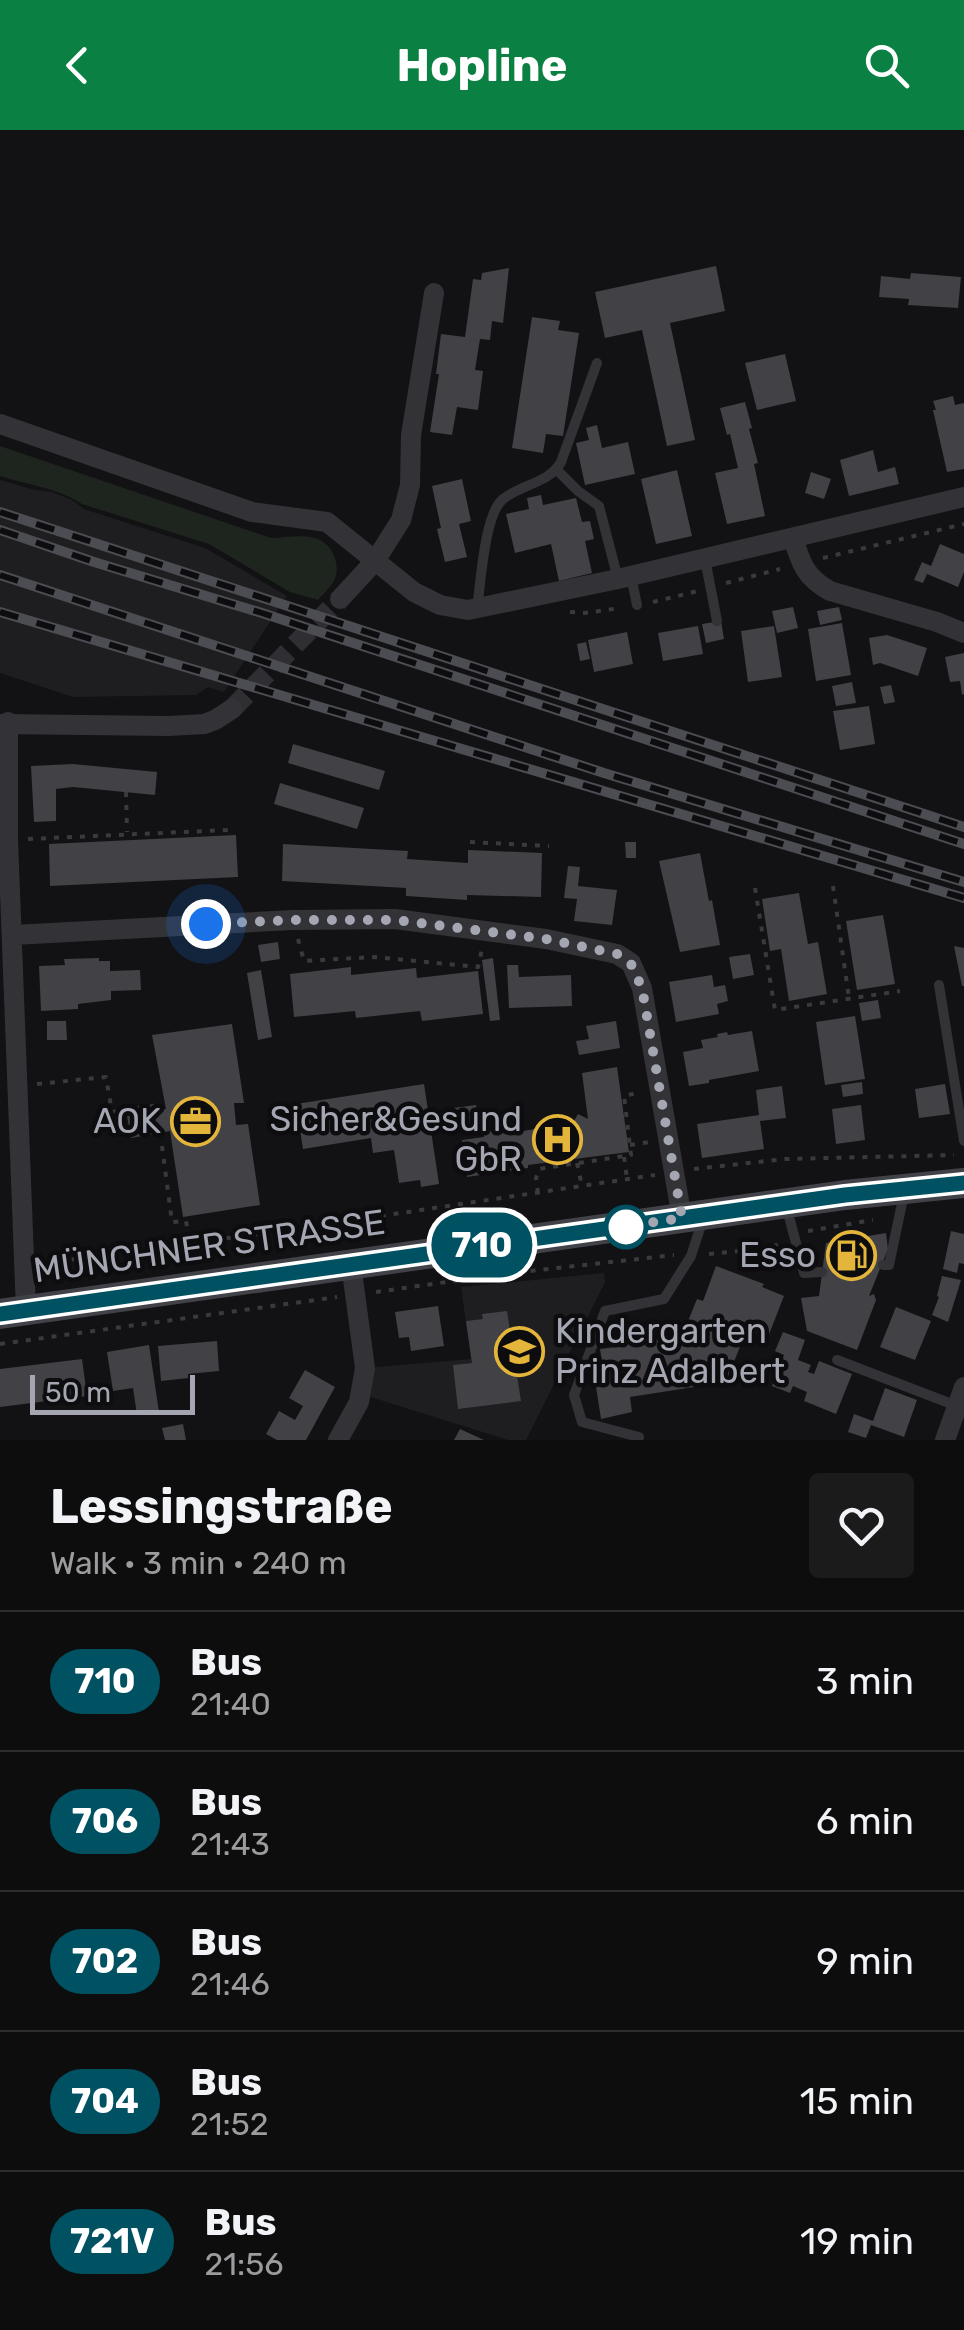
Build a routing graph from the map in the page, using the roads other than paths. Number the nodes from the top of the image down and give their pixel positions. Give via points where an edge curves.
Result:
1 (434, 293) dead end
2 (597, 363) dead end
3 (0, 424) edge
4 (557, 470) junction
5 (964, 497) edge
6 (793, 538) junction
7 (704, 559) junction
8 (375, 561) junction
9 (624, 577) junction
10 (340, 599) tunnel mouth
11 (637, 605) road end
12 (477, 609) junction
13 (717, 621) dead end
14 (964, 634) edge
15 (232, 708) tunnel mouth
16 (4, 723) edge
17 (13, 934) junction
18 (939, 985) dead end
19 (7, 1018) edge
20 (964, 1140) edge
21 (964, 1183) edge
22 (903, 1202) junction
23 (786, 1203) junction
24 (693, 1217) junction
25 (351, 1264) junction
26 (882, 1265) dead end
27 (822, 1272) dead end
28 (13, 1312) edge
29 (837, 1360) dead end
30 (961, 1396) edge
31 (338, 1440) edge
32 (638, 1440) edge
33 (944, 1440) edge

1 - 8 street via 411,435 410,486 401,520
2 - 4 lane
3 - 8 street via 252,512 327,522
4 - 9 lane via 599,506
4 - 12 lane via 502,500 493,512
5 - 6 street
6 - 7 street
6 - 14 street via 814,582 830,591
7 - 9 street
7 - 13 lane
8 - 10 street
8 - 12 street via 425,598
9 - 11 lane
9 - 12 street
15 - 16 street via 204,724
16 - 17 street
17 - 19 street
17 - 24 street via 395,920 617,954 631,964 642,988 674,1172
18 - 20 lane
19 - 28 street via 17,1086 24,1266
21 - 22 main road, MÜNCHNER STRASSE
22 - 23 main road, MÜNCHNER STRASSE
22 - 26 lane via 889,1265
23 - 24 main road, MÜNCHNER STRASSE
23 - 27 lane via 804,1273
24 - 25 main road, MÜNCHNER STRASSE
24 - 32 lane via 690,1256 664,1299 606,1311 574,1394 582,1422
25 - 28 main road, MÜNCHNER STRASSE
25 - 31 street via 364,1368 359,1402
29 - 30 lane
30 - 33 street

